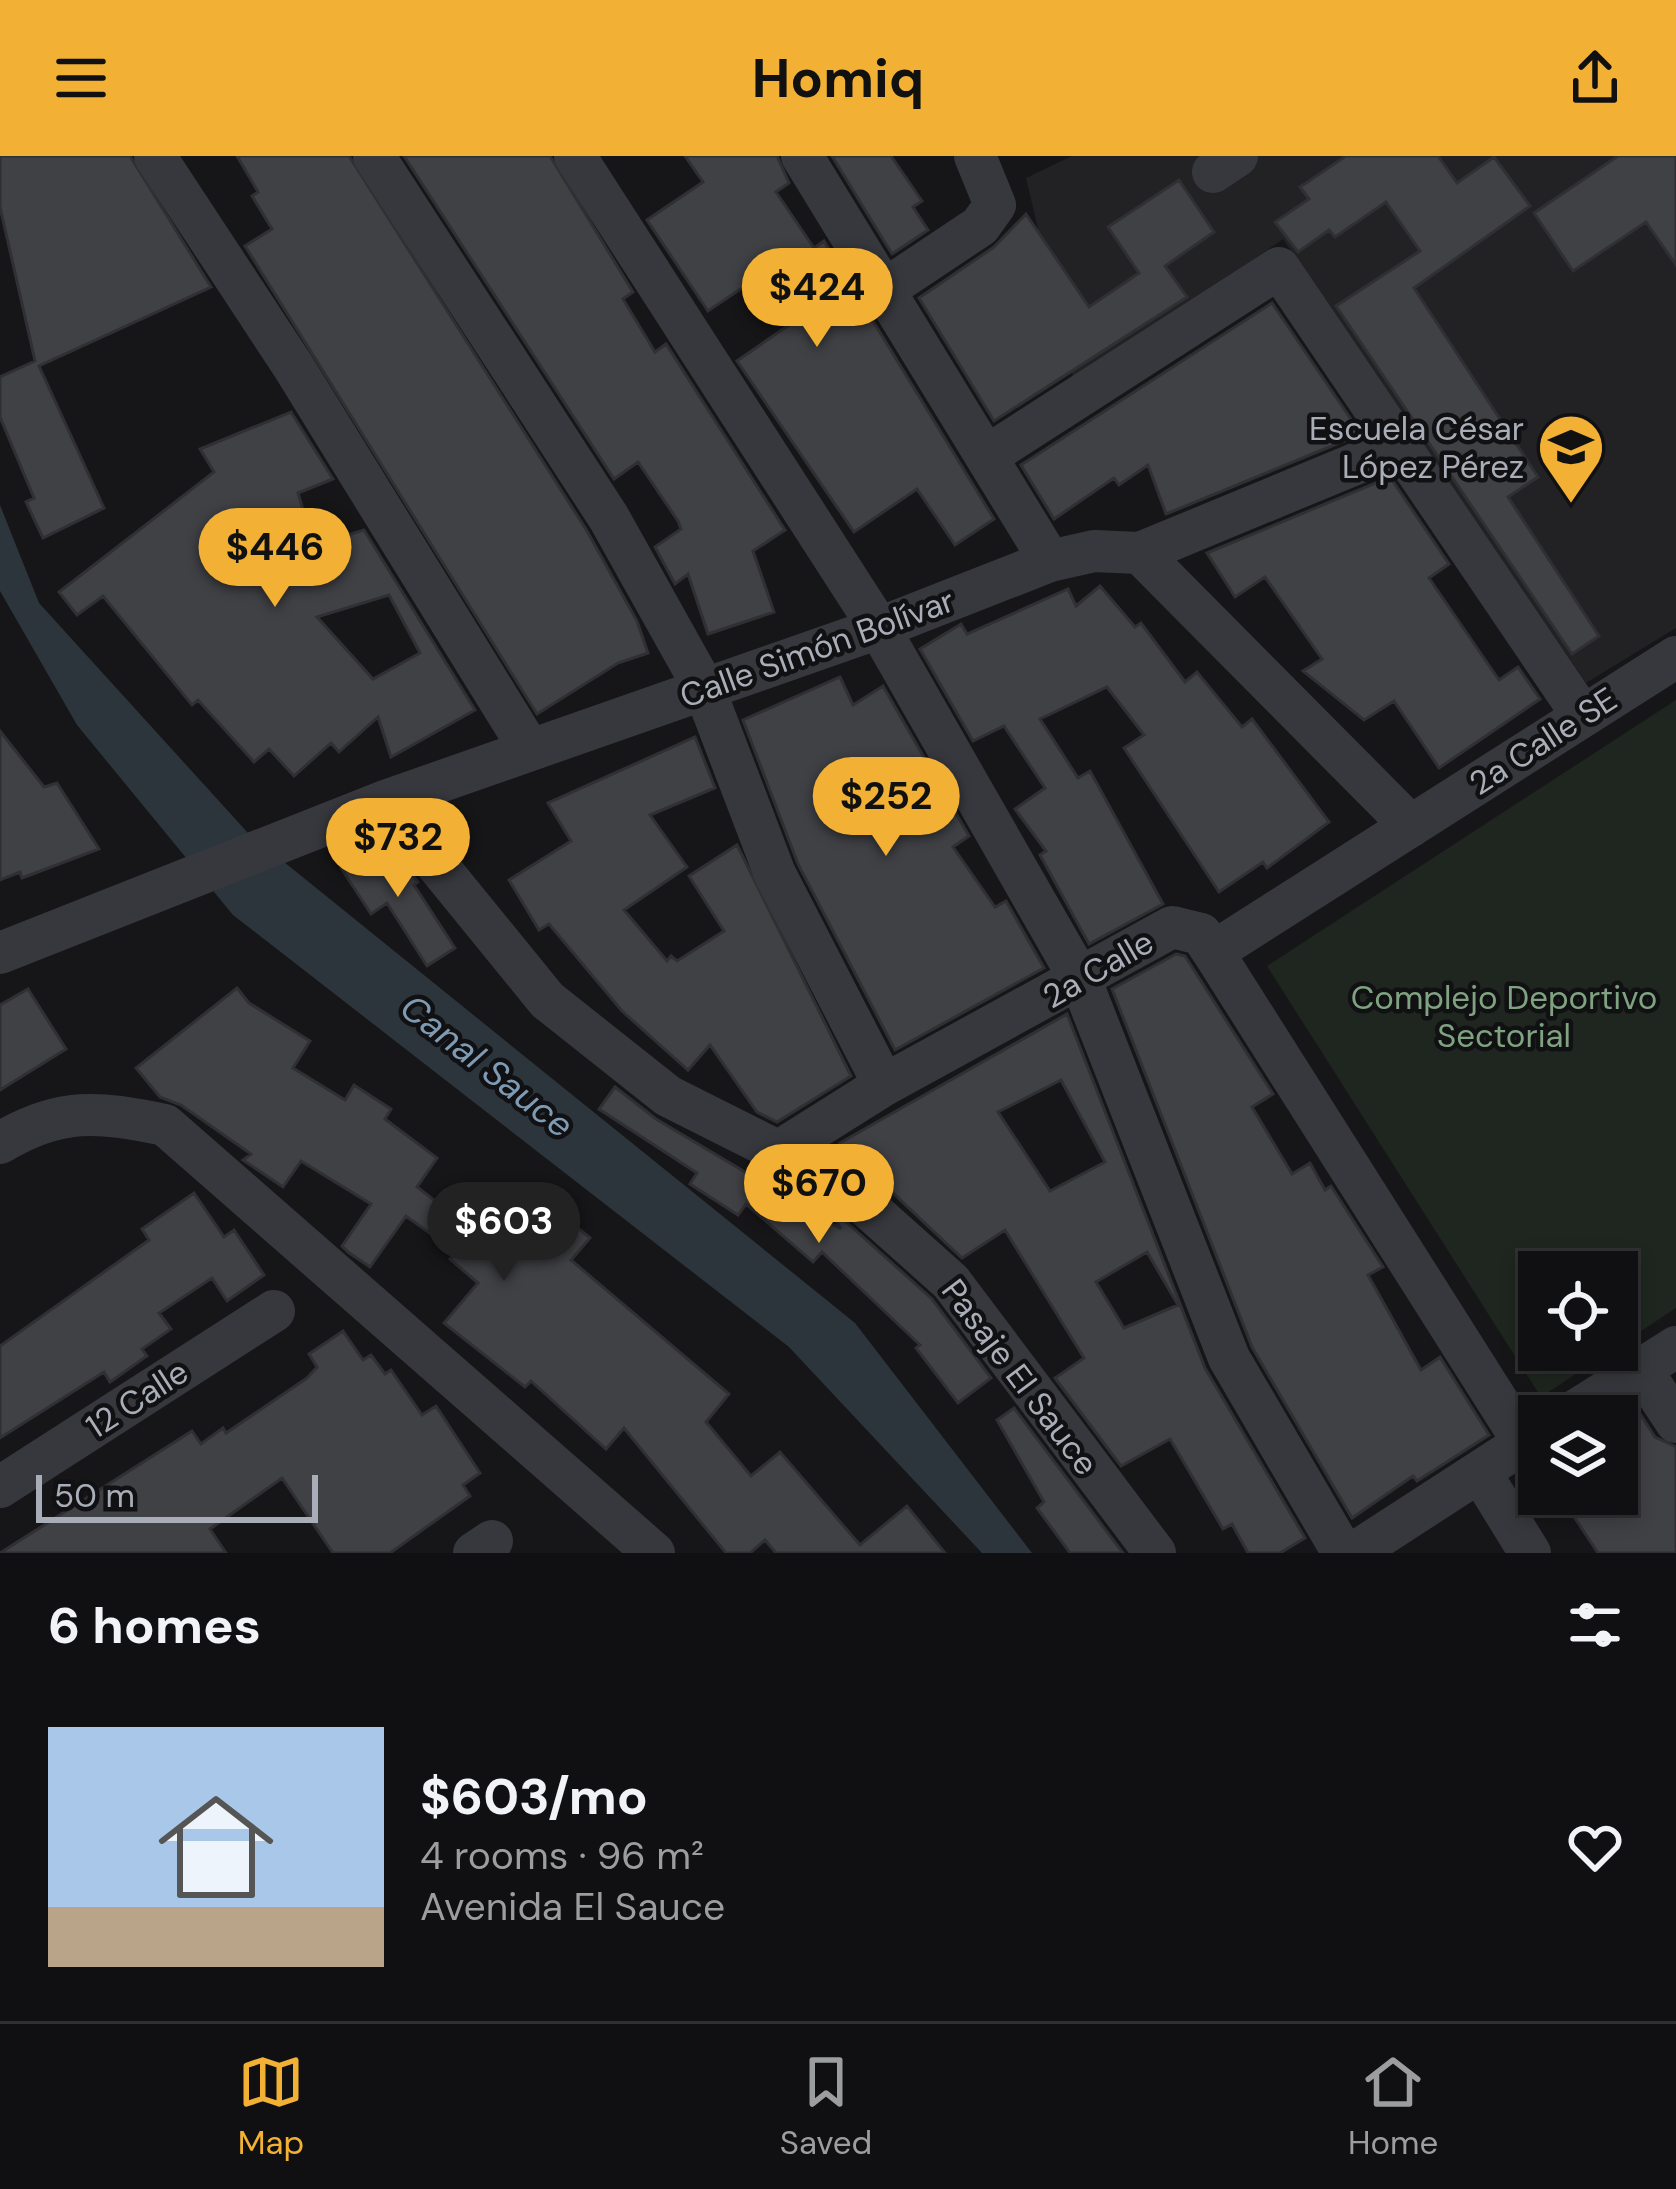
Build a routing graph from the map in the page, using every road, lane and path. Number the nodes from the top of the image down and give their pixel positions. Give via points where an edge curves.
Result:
1 (155, 156) edge
2 (374, 156) edge
3 (575, 156) edge
4 (802, 156) edge
5 (975, 156) edge
6 (887, 288) junction
7 (1400, 445) junction
8 (987, 456) junction
9 (1140, 553) junction
10 (1050, 561) junction
11 (879, 628) junction
12 (1676, 657) edge
13 (704, 688) junction
14 (1582, 716) junction
15 (530, 750) junction
16 (367, 808) junction
17 (1411, 826) junction
18 (1213, 952) junction
19 (0, 953) edge
20 (1081, 982) junction
21 (884, 1085) junction
22 (0, 1143) edge
23 (776, 1153) junction
24 (274, 1312) dead end
25 (1658, 1358) edge
26 (1600, 1395) edge
27 (1518, 1417) edge
28 (1676, 1421) edge
29 (1518, 1447) edge
30 (1480, 1472) junction
31 (0, 1487) edge
32 (654, 1553) edge
33 (1155, 1553) edge
34 (1342, 1553) edge
35 (1354, 1553) edge
36 (1531, 1553) edge

1 - 15 street
2 - 13 street via 609,518
3 - 11 street
4 - 6 street
5 - 6 street via 994,205 980,226
6 - 8 street
7 - 8 street via 1280,268
7 - 9 street
7 - 14 street
8 - 10 street
9 - 10 street, Calle Simón Bolívar via 1094,551
9 - 17 street
10 - 11 street, Calle Simón Bolívar
11 - 13 street, Calle Simón Bolívar
11 - 20 street
12 - 14 street, 2a Calle SE
13 - 15 street, Calle Simón Bolívar
13 - 21 street via 775,874
14 - 17 street, 2a Calle SE
15 - 16 street, Calle Simón Bolívar
16 - 19 street, Calle Simón Bolívar
16 - 23 street, Pasaje El Sauce via 547,1000 668,1096
17 - 18 street
18 - 20 street, 2a Calle via 1201,934 1172,927
18 - 27 street
20 - 21 street, 2a Calle
20 - 34 street via 1229,1358
21 - 23 street, 2a Calle
22 - 32 street via 38,1120 102,1112 165,1125
23 - 33 street, Pasaje El Sauce via 838,1182 951,1282
24 - 31 street, 12 Calle
25 - 26 street
25 - 28 street
29 - 30 street
30 - 35 street
30 - 36 street

